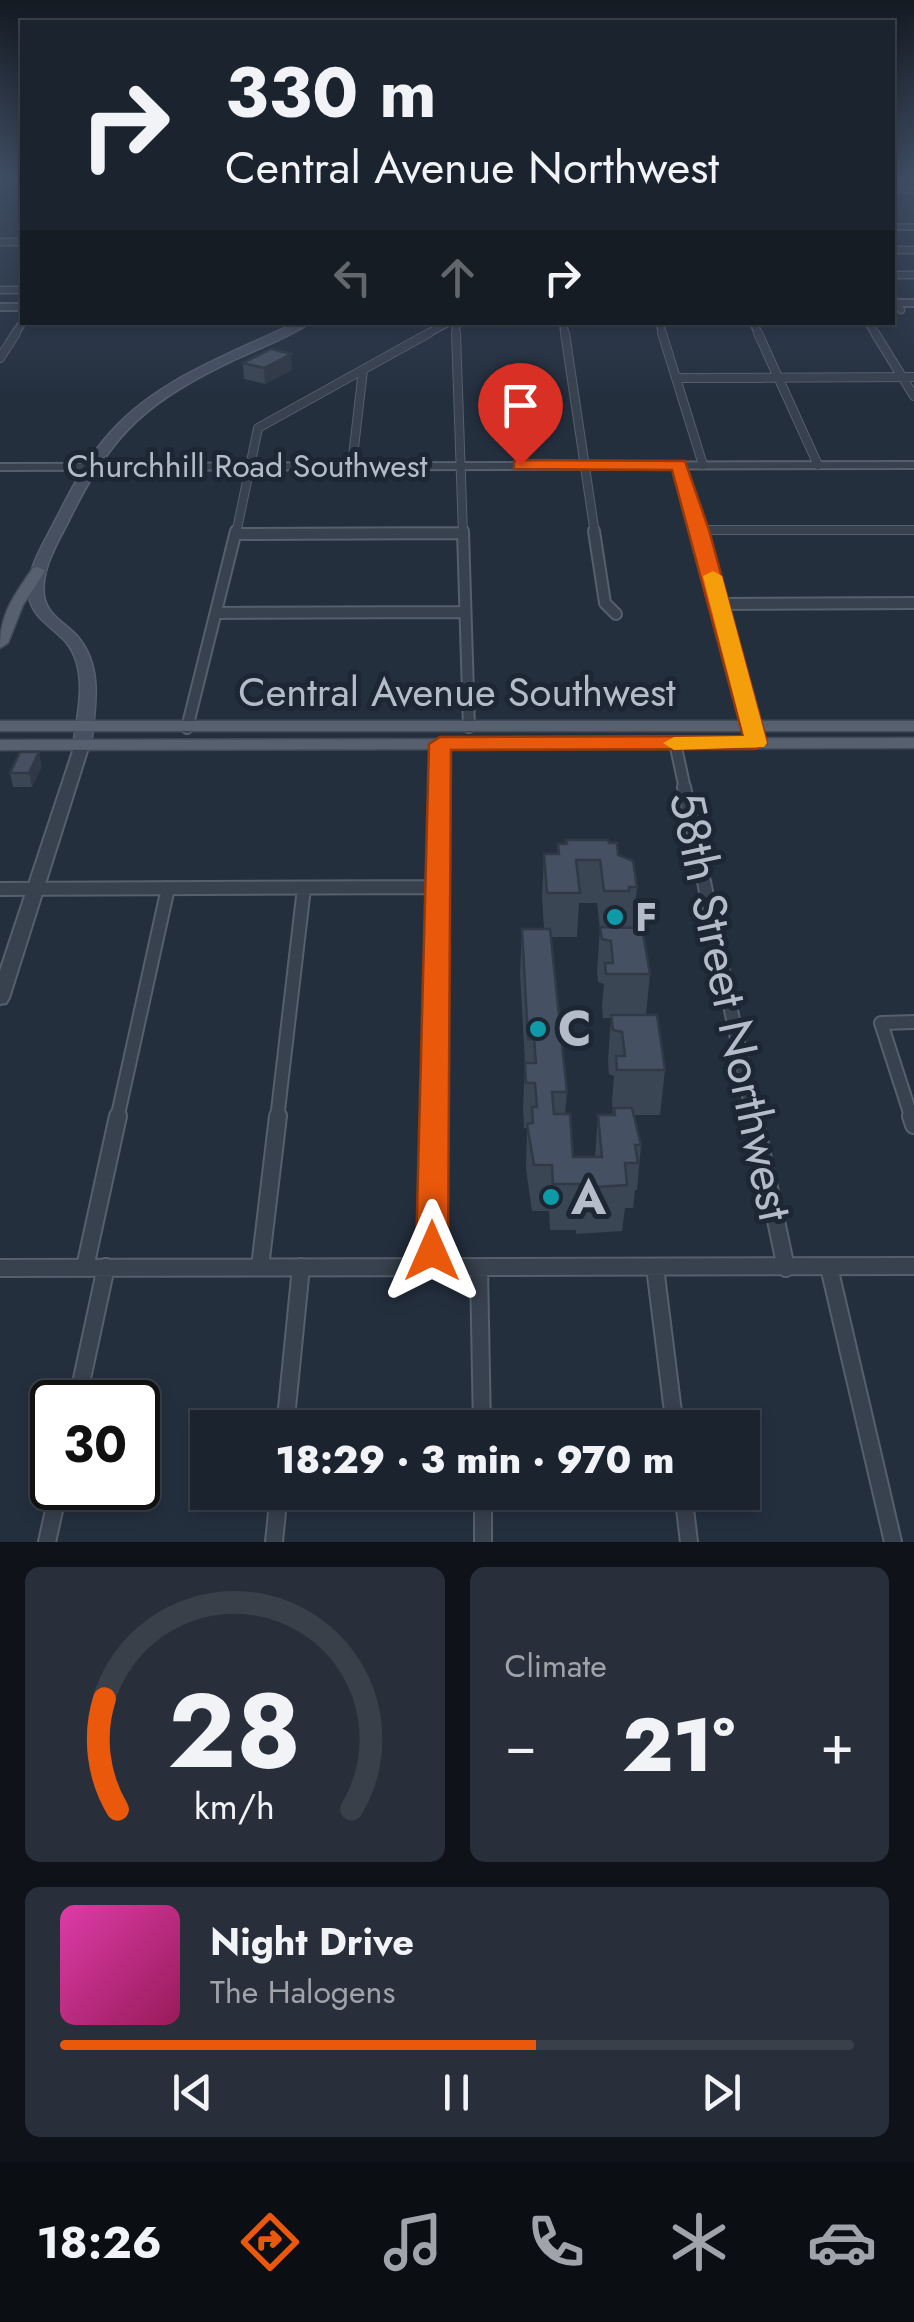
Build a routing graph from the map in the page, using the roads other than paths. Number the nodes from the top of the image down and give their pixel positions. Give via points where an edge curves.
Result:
1 (895, 304) edge
2 (914, 306) edge
3 (21, 325) edge
4 (300, 325) edge
5 (446, 325) edge
6 (452, 325) edge
7 (564, 325) edge
8 (661, 325) edge
9 (755, 325) edge
10 (870, 325) edge
11 (0, 358) edge
12 (364, 370) junction
13 (902, 377) junction
14 (914, 377) edge
15 (677, 378) junction
16 (778, 378) junction
17 (914, 396) edge
18 (253, 465) junction
19 (352, 465) junction
20 (458, 465) junction
21 (587, 465) junction
22 (679, 465) junction
23 (702, 465) junction
24 (818, 465) junction
25 (914, 465) edge
26 (0, 466) edge
27 (92, 466) junction
28 (700, 530) junction
29 (914, 530) edge
30 (462, 533) junction
31 (235, 534) junction
32 (38, 571) junction
33 (914, 603) edge
34 (720, 604) junction
35 (464, 612) junction
36 (217, 613) junction
37 (616, 614) dead end
38 (0, 643) edge
39 (0, 726) edge
40 (84, 726) junction
41 (914, 726) edge
42 (187, 728) junction
43 (468, 728) junction
44 (754, 734) junction
45 (914, 743) edge
46 (440, 744) junction
47 (675, 744) junction
48 (0, 745) edge
49 (82, 745) junction
50 (435, 887) junction
51 (168, 888) junction
52 (304, 888) junction
53 (0, 889) edge
54 (36, 889) junction
55 (0, 998) edge
56 (914, 1022) edge
57 (914, 1125) edge
58 (914, 1266) edge
59 (85, 1267) junction
60 (106, 1267) junction
61 (260, 1267) junction
62 (300, 1267) junction
63 (829, 1267) junction
64 (0, 1268) edge
65 (431, 1268) junction
66 (480, 1268) junction
67 (655, 1268) junction
68 (786, 1268) junction
69 (82, 1380) edge
70 (287, 1410) edge
71 (482, 1410) edge
72 (673, 1410) edge
73 (54, 1510) edge
74 (277, 1510) edge
75 (483, 1510) edge
76 (686, 1510) edge
77 (47, 1542) edge
78 (274, 1542) edge
79 (484, 1542) edge
80 (690, 1542) edge
81 (893, 1542) edge

1 - 2 street
3 - 11 street
4 - 27 main road via 174,388 116,432
5 - 12 street
6 - 20 street
7 - 21 street
8 - 15 street
9 - 16 street
10 - 13 street
12 - 18 street via 258,428 248,460
12 - 19 street
13 - 14 street
13 - 16 street
13 - 17 street
15 - 16 street
15 - 23 street
16 - 24 street
18 - 19 street, Churchhill Road Southwest
18 - 27 street, Churchhill Road Southwest
18 - 31 street
19 - 20 street, Churchhill Road Southwest
20 - 21 street, Churchhill Road Southwest
20 - 30 street
21 - 22 street, Churchhill Road Southwest
21 - 37 street via 605,602
22 - 23 street, Churchhill Road Southwest
22 - 28 street
23 - 24 street, Churchhill Road Southwest
24 - 25 street, Churchhill Road Southwest
26 - 27 street, Churchhill Road Southwest
27 - 32 main road
28 - 29 street
28 - 34 street
30 - 31 street
30 - 35 street
31 - 36 street
32 - 38 main road
32 - 40 main road via 38,602 75,644 87,670
33 - 34 street
34 - 44 street
35 - 36 street
35 - 43 street
36 - 42 street
39 - 40 main road, Central Avenue Southwest
40 - 42 main road, Central Avenue Southwest
40 - 49 main road
41 - 44 main road, Central Avenue Southwest
42 - 43 main road, Central Avenue Southwest
43 - 44 main road, Central Avenue Southwest
44 - 45 main road
44 - 47 main road
46 - 47 main road
46 - 49 main road
46 - 50 street
47 - 68 street, 58th Street Northwest
48 - 49 main road
49 - 54 street
50 - 52 street
50 - 65 street
51 - 52 street
51 - 54 street
51 - 59 street
52 - 61 street
53 - 54 street
54 - 55 street
56 - 57 street via 882,1023
58 - 63 street
59 - 60 street
59 - 64 street
60 - 61 street
60 - 69 street
61 - 62 street
62 - 65 street
62 - 70 street
63 - 68 street
63 - 81 street, 58th Street Northwest
65 - 66 street
66 - 67 street
66 - 71 street
67 - 68 street
67 - 72 street
73 - 77 street
74 - 78 street
75 - 79 street
76 - 80 street

